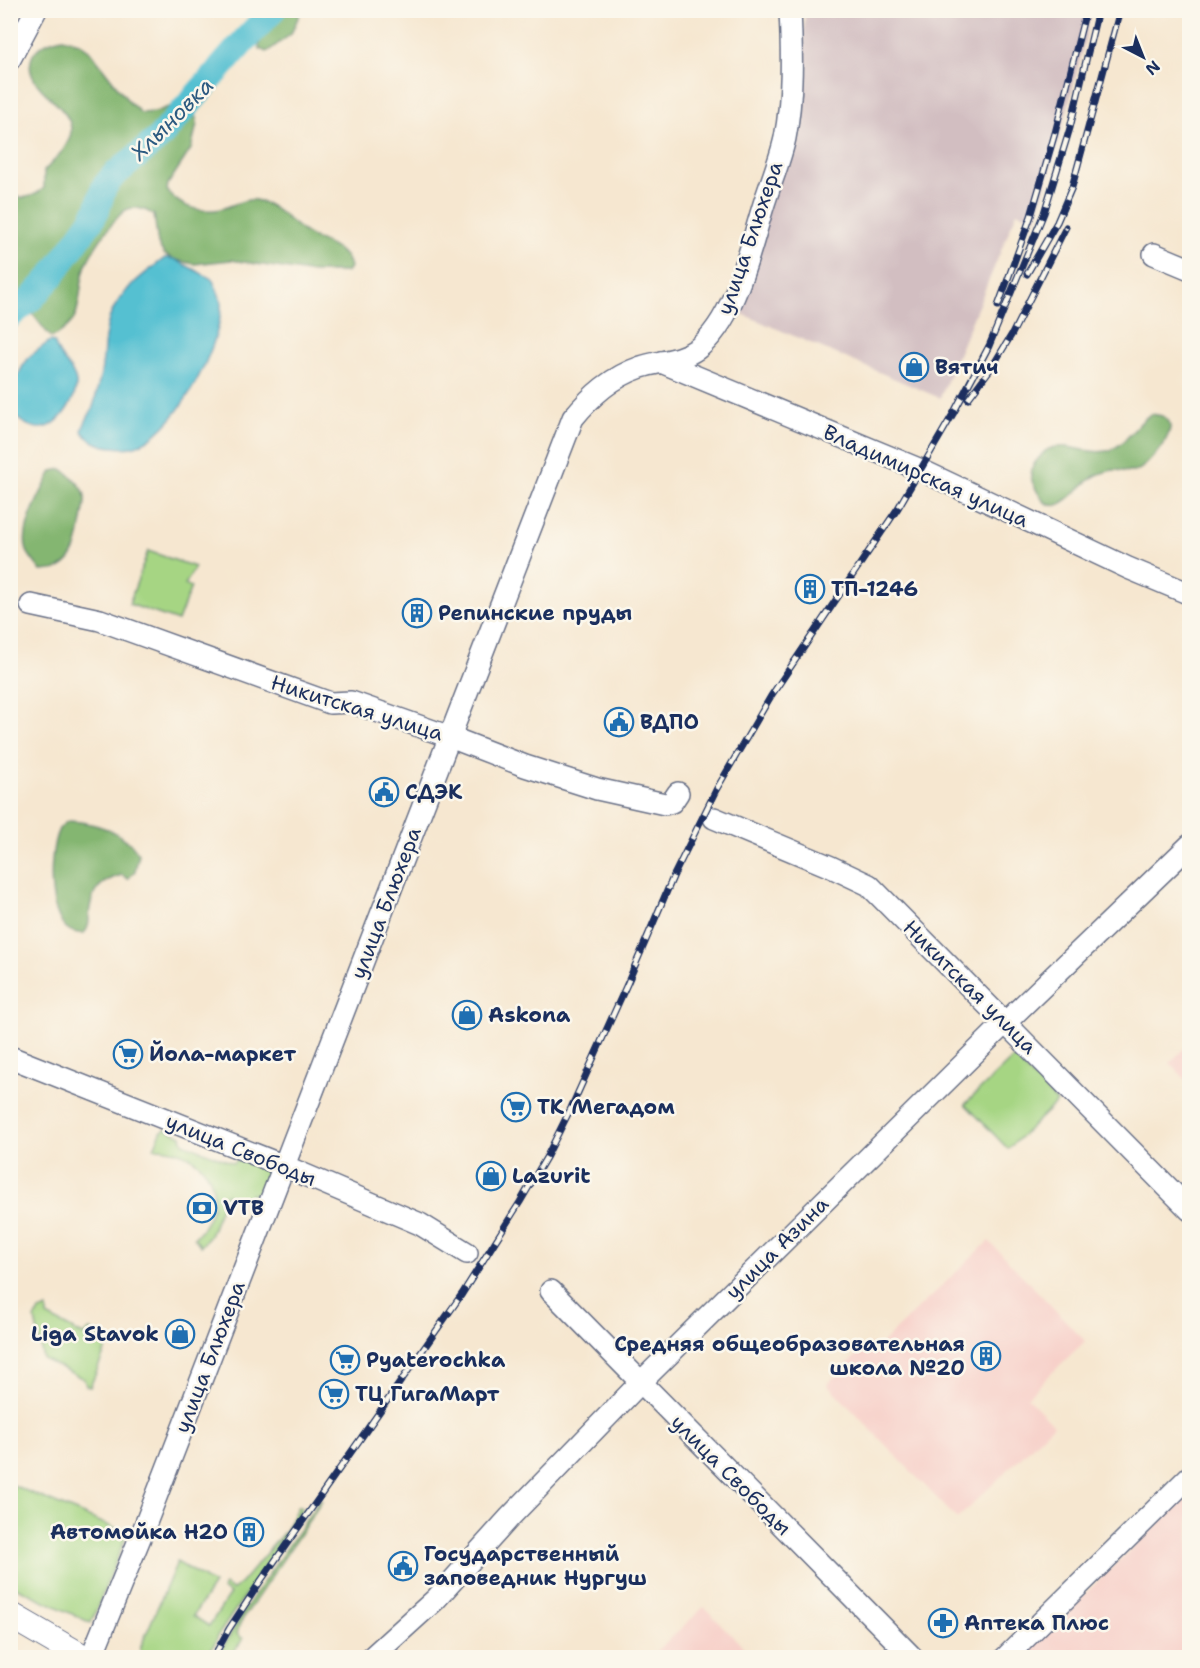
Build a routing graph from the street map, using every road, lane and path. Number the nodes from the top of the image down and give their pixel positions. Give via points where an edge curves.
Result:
1 (36, 10) edge
2 (790, 10) edge
3 (10, 59) edge
4 (1154, 255) dead end
5 (1190, 269) edge
6 (661, 362) junction
7 (1190, 594) edge
8 (31, 605) dead end
9 (450, 737) junction
10 (678, 793) dead end
11 (714, 818) dead end
12 (1190, 845) edge
13 (1006, 1022) junction
14 (10, 1057) edge
15 (284, 1167) junction
16 (1190, 1210) edge
17 (467, 1253) dead end
18 (551, 1291) dead end
19 (640, 1383) junction
20 (1190, 1476) edge
21 (10, 1615) edge
22 (84, 1658) edge
23 (91, 1658) edge
24 (371, 1658) edge
25 (913, 1658) edge
26 (1005, 1658) edge

1 - 3 street
2 - 6 street, улица Блюхера via 785,138 734,296 708,340 681,358
4 - 5 street
6 - 7 street, Владимирская улица via 921,470
6 - 9 street, улица Блюхера via 617,377 573,418
8 - 9 street, Никитская улица via 100,620 330,703 351,702
9 - 10 street, Никитская улица via 597,789 665,804
9 - 15 street, улица Блюхера
11 - 13 street, Никитская улица via 869,885
12 - 13 street, улица Азина
13 - 16 street, Никитская улица
13 - 19 street, улица Азина
14 - 15 street, улица Свободы
15 - 17 street, улица Свободы via 420,1224
15 - 23 street, улица Блюхера
18 - 19 street, улица Свободы
19 - 24 street, улица Азина via 443,1592
19 - 25 street, улица Свободы
20 - 26 street
21 - 22 main road

